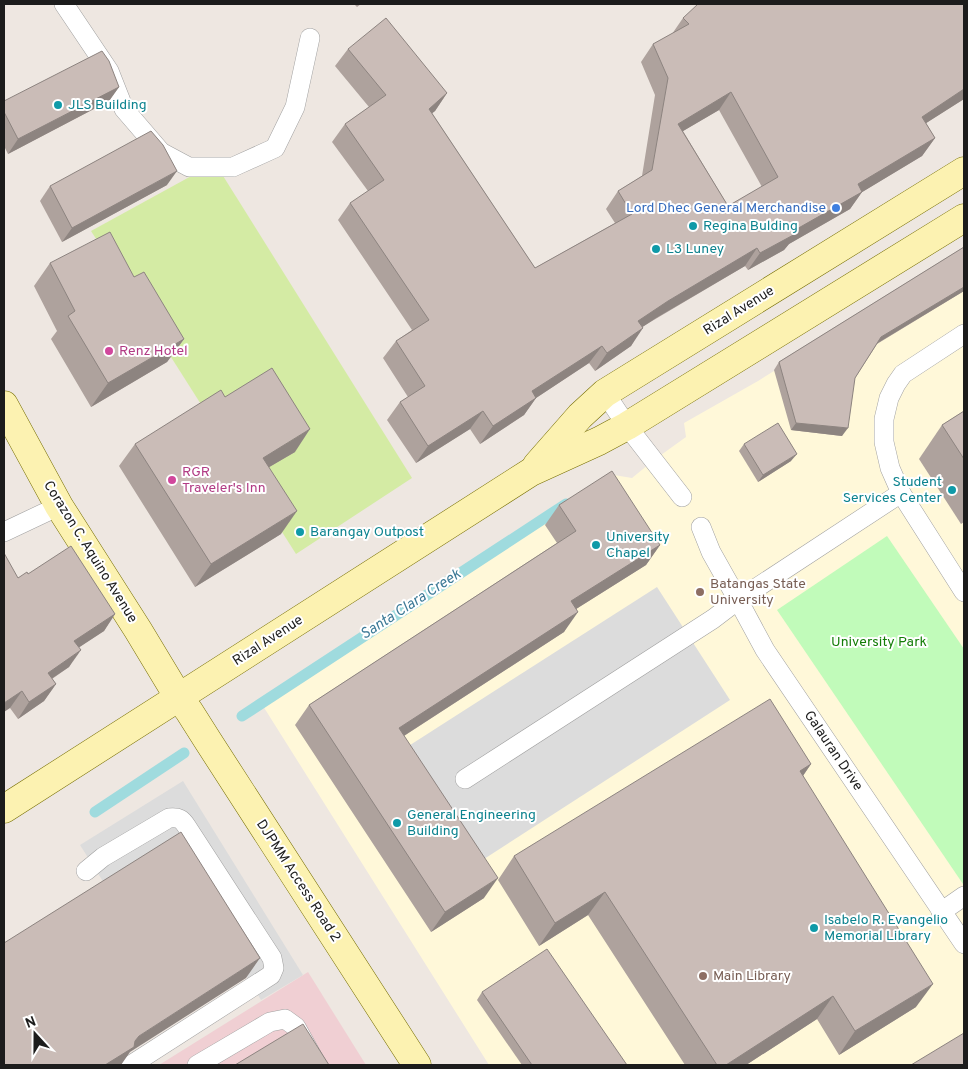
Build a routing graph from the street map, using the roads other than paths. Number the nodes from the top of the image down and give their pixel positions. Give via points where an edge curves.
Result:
1 (64, 4) edge
2 (310, 38) dead end
3 (964, 172) edge
4 (964, 218) edge
5 (964, 334) edge
6 (605, 393) junction
7 (5, 409) edge
8 (627, 426) junction
9 (531, 472) junction
10 (901, 493) junction
11 (682, 497) dead end
12 (59, 506) junction
13 (701, 527) dead end
14 (4, 532) edge
15 (964, 592) edge
16 (738, 600) junction
17 (179, 698) junction
18 (465, 778) dead end
19 (4, 809) edge
20 (86, 871) dead end
21 (964, 896) edge
22 (941, 912) junction
23 (964, 944) edge
24 (131, 1065) edge
25 (198, 1065) edge
26 (317, 1065) edge
27 (417, 1065) edge

1 - 2 lane via 109,72 124,109 161,152 189,168 233,167 275,148 296,107
3 - 6 main road, Rizal Avenue
4 - 8 main road, Rizal Avenue
5 - 10 lane via 903,374 890,398 884,419 884,442 890,468
6 - 8 lane
6 - 9 main road, Rizal Avenue via 580,416
7 - 12 main road, Corazon C. Aquino Avenue
8 - 9 main road, Rizal Avenue
8 - 11 lane
9 - 17 main road, Rizal Avenue
10 - 15 lane
10 - 16 lane
12 - 14 lane
12 - 17 main road, Corazon C. Aquino Avenue
13 - 16 lane, Galauran Drive
16 - 18 lane
16 - 22 lane, Galauran Drive via 765,650
17 - 19 main road, Rizal Avenue
17 - 27 main road, DJPMM Access Road 2
20 - 24 lane via 103,857 169,818 179,818 272,958 274,968 271,975
21 - 22 lane
22 - 23 lane, Galauran Drive
25 - 26 lane via 270,1022 285,1019 296,1027

